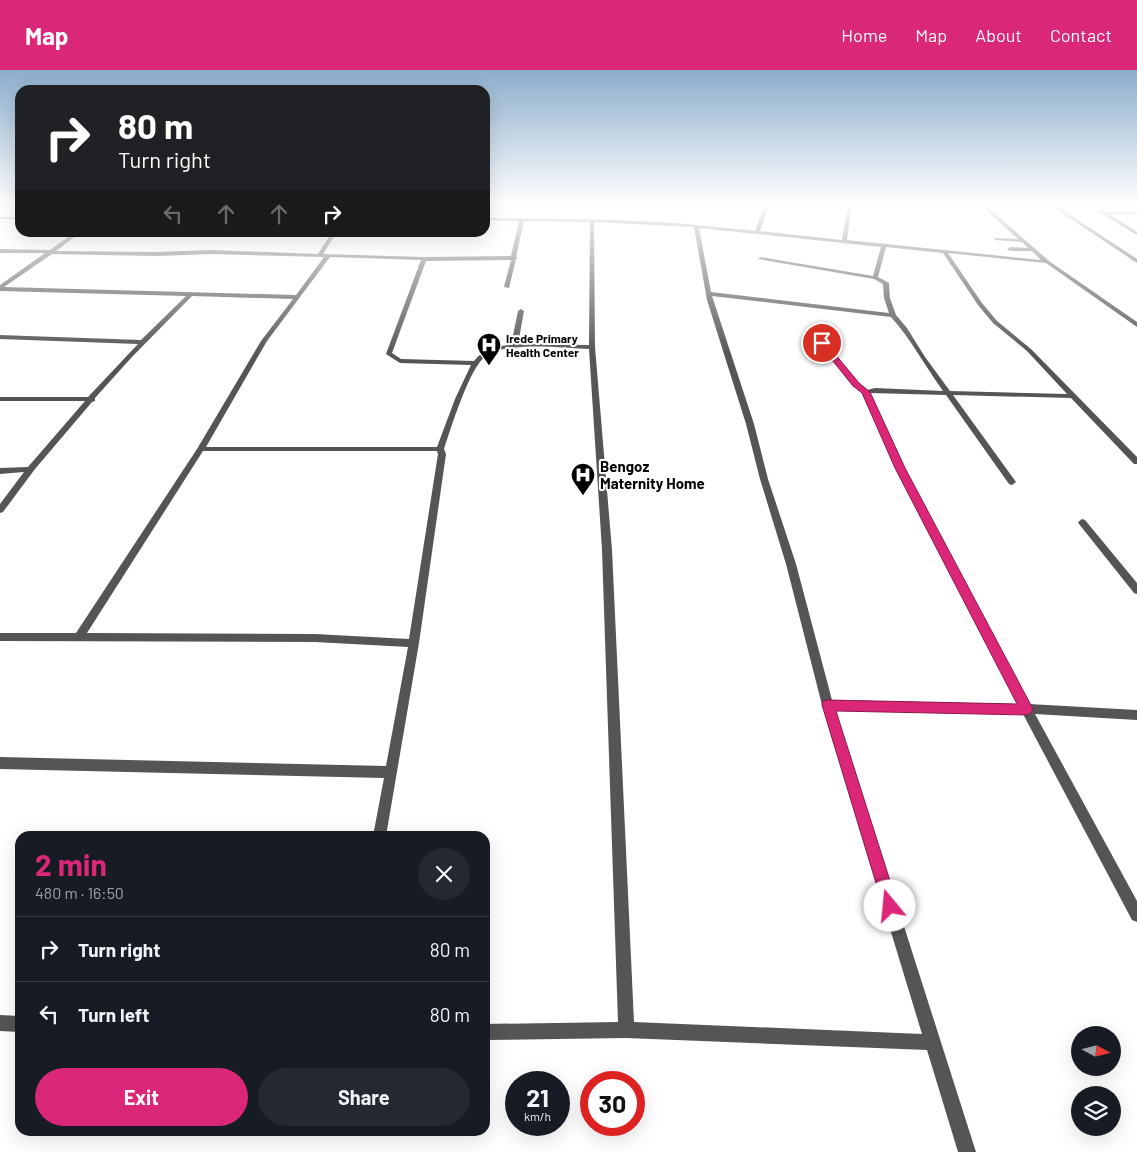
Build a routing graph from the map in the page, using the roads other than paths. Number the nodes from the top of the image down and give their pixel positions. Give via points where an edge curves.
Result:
1 (48, 253) edge
2 (138, 253) edge
3 (173, 253) edge
4 (258, 253) edge
5 (321, 253) edge
6 (516, 253) edge
7 (592, 253) edge
8 (701, 253) edge
9 (882, 253) edge
10 (945, 253) edge
11 (951, 253) edge
12 (1038, 253) edge
13 (1126, 253) edge
14 (319, 256) junction
15 (328, 256) junction
16 (515, 258) junction
17 (424, 259) junction
18 (761, 259) dead end
19 (1137, 261) edge
20 (1047, 262) junction
21 (875, 278) junction
22 (507, 287) dead end
23 (0, 289) edge
24 (709, 294) junction
25 (190, 295) junction
26 (297, 297) junction
27 (521, 311) dead end
28 (893, 315) junction
29 (1137, 325) edge
30 (0, 337) edge
31 (143, 342) junction
32 (822, 343) dead end
33 (514, 346) junction
34 (592, 347) junction
35 (477, 363) junction
36 (866, 392) junction
37 (948, 393) junction
38 (1076, 396) junction
39 (92, 399) junction
40 (0, 400) edge
41 (201, 449) junction
42 (440, 449) junction
43 (1137, 462) edge
44 (31, 469) junction
45 (0, 471) edge
46 (1012, 482) dead end
47 (0, 510) edge
48 (1082, 522) dead end
49 (1137, 590) edge
50 (0, 637) edge
51 (79, 637) junction
52 (414, 643) junction
53 (828, 705) junction
54 (1026, 709) junction
55 (1137, 715) edge
56 (0, 763) edge
57 (392, 772) junction
58 (381, 831) edge
59 (1137, 915) edge
60 (0, 1023) edge
61 (15, 1024) edge
62 (626, 1030) junction
63 (490, 1032) edge
64 (933, 1042) junction
65 (967, 1152) edge

1 - 23 street
2 - 3 street
4 - 14 street
5 - 14 street
6 - 16 street
7 - 34 street
8 - 24 street
9 - 21 street
10 - 38 street via 995,322 1023,344
11 - 20 street
12 - 20 street
13 - 19 street
14 - 15 street
15 - 17 street
15 - 26 street
16 - 17 street
16 - 22 street
17 - 35 street via 389,354 400,362
18 - 21 street
20 - 29 street
21 - 28 street via 886,283
23 - 25 street
24 - 28 street
24 - 53 street via 791,564
25 - 26 street
25 - 31 street
26 - 41 street via 264,341
27 - 33 street
28 - 37 street
30 - 31 street
31 - 39 street
32 - 36 street via 856,385
33 - 34 street
33 - 35 street via 483,354
34 - 62 street via 607,550
35 - 42 street
36 - 37 street
36 - 54 street via 900,468
37 - 38 street
37 - 46 street
38 - 43 street
39 - 40 street
39 - 44 street
41 - 42 street
41 - 51 street
42 - 52 street via 442,454
44 - 45 street
44 - 47 street
48 - 49 street
50 - 51 street
51 - 52 street via 315,638
52 - 57 street
53 - 54 street
53 - 64 street
54 - 55 street
54 - 59 street
56 - 57 street
57 - 58 street
60 - 61 street
62 - 63 street
62 - 64 street
64 - 65 street

